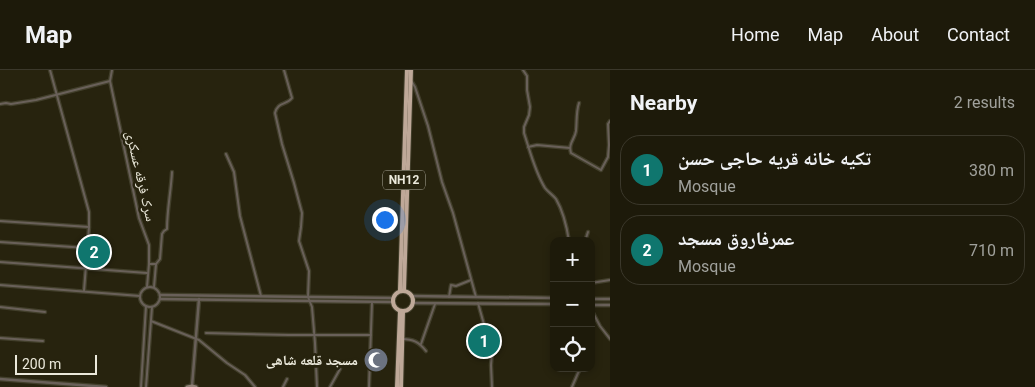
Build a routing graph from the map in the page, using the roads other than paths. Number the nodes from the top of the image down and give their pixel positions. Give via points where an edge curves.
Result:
1 (50, 70) edge
2 (112, 70) edge
3 (284, 70) edge
4 (407, 70) edge
5 (411, 70) edge
6 (523, 70) edge
7 (411, 80) junction
8 (110, 81) junction
9 (57, 94) junction
10 (579, 103) dead end
11 (0, 104) edge
12 (610, 121) edge
13 (528, 147) junction
14 (570, 148) junction
15 (226, 154) dead end
16 (172, 172) dead end
17 (0, 221) edge
18 (89, 227) junction
19 (588, 232) dead end
20 (569, 237) edge
21 (586, 237) edge
22 (0, 242) edge
23 (87, 248) junction
24 (0, 262) edge
25 (149, 264) junction
26 (156, 264) junction
27 (85, 269) junction
28 (148, 273) junction
29 (472, 280) junction
30 (610, 280) edge
31 (595, 282) edge
32 (0, 285) edge
33 (146, 287) junction
34 (154, 287) junction
35 (402, 290) junction
36 (84, 292) junction
37 (140, 296) junction
38 (261, 296) junction
39 (412, 296) junction
40 (160, 297) junction
41 (308, 297) junction
42 (449, 297) junction
43 (476, 297) junction
44 (550, 298) edge
45 (199, 299) junction
46 (595, 299) edge
47 (610, 299) edge
48 (393, 300) junction
49 (310, 301) junction
50 (372, 302) junction
51 (435, 302) junction
52 (413, 303) junction
53 (478, 303) junction
54 (550, 304) edge
55 (595, 305) edge
56 (610, 305) edge
57 (146, 306) junction
58 (0, 307) edge
59 (152, 307) junction
60 (401, 311) junction
61 (45, 312) dead end
62 (595, 317) edge
63 (150, 321) junction
64 (206, 333) dead end
65 (315, 334) junction
66 (370, 335) junction
67 (0, 338) edge
68 (196, 338) junction
69 (402, 338) junction
70 (610, 339) edge
71 (43, 341) dead end
72 (421, 344) junction
73 (426, 351) dead end
74 (340, 369) dead end
75 (579, 372) edge
76 (0, 379) edge
77 (287, 379) dead end
78 (194, 386) edge
79 (106, 387) edge
80 (140, 387) edge
81 (146, 387) edge
82 (187, 387) edge
83 (255, 387) edge
84 (283, 387) edge
85 (317, 387) edge
86 (330, 387) edge
87 (369, 387) edge
88 (397, 387) edge
89 (401, 387) edge
90 (492, 387) edge
91 (572, 387) edge

1 - 9 street
2 - 8 street, سرک فرقه عسکری
3 - 41 street via 292,98 280,105 275,113 302,213 298,241 309,271
4 - 35 highway, NH12
5 - 7 highway, NH12
6 - 13 street via 527,76 530,102 524,127
7 - 29 street via 428,126
7 - 35 highway, NH12
8 - 9 street
8 - 25 street, سرک فرقه عسکری via 139,218 149,245
9 - 11 street via 28,102
9 - 18 street via 89,212
10 - 14 street via 576,132
12 - 14 street via 608,157 602,170 571,153
13 - 14 street
13 - 20 street via 546,189 556,199
15 - 38 street via 234,172 240,216
16 - 26 street via 167,229 162,234 160,258
17 - 18 street
18 - 23 street
19 - 21 street
22 - 23 street
23 - 27 street
24 - 27 street
25 - 26 street
25 - 28 street, سرک فرقه عسکری
26 - 34 street
27 - 28 street
27 - 36 street
28 - 33 street, سرک فرقه عسکری
29 - 42 street via 451,285
29 - 43 street
30 - 31 street
32 - 36 street
33 - 34 street
33 - 37 street
34 - 40 street
35 - 39 highway
35 - 48 highway via 395,294
36 - 37 street
37 - 57 street
38 - 40 street
38 - 41 street
39 - 42 street
39 - 52 highway
40 - 45 street
40 - 59 street
41 - 48 street
41 - 49 street
42 - 43 street
43 - 44 street
45 - 49 street
45 - 68 street
46 - 47 street
48 - 50 street
48 - 60 highway via 394,307
49 - 50 street
49 - 65 street
50 - 66 street
51 - 52 street
51 - 53 street
51 - 72 street
52 - 60 highway
53 - 54 street
53 - 90 street via 492,353
55 - 56 street
57 - 59 street
57 - 80 street
58 - 61 street
59 - 63 street
60 - 69 highway
60 - 88 highway
62 - 70 street
63 - 68 street
63 - 81 street
64 - 65 street
65 - 66 street
65 - 85 street
66 - 87 street
67 - 71 street
68 - 78 street
68 - 83 street via 245,375
69 - 72 street
69 - 89 highway
72 - 73 street
74 - 86 street
75 - 91 street
76 - 79 street
77 - 84 street
78 - 82 main road

